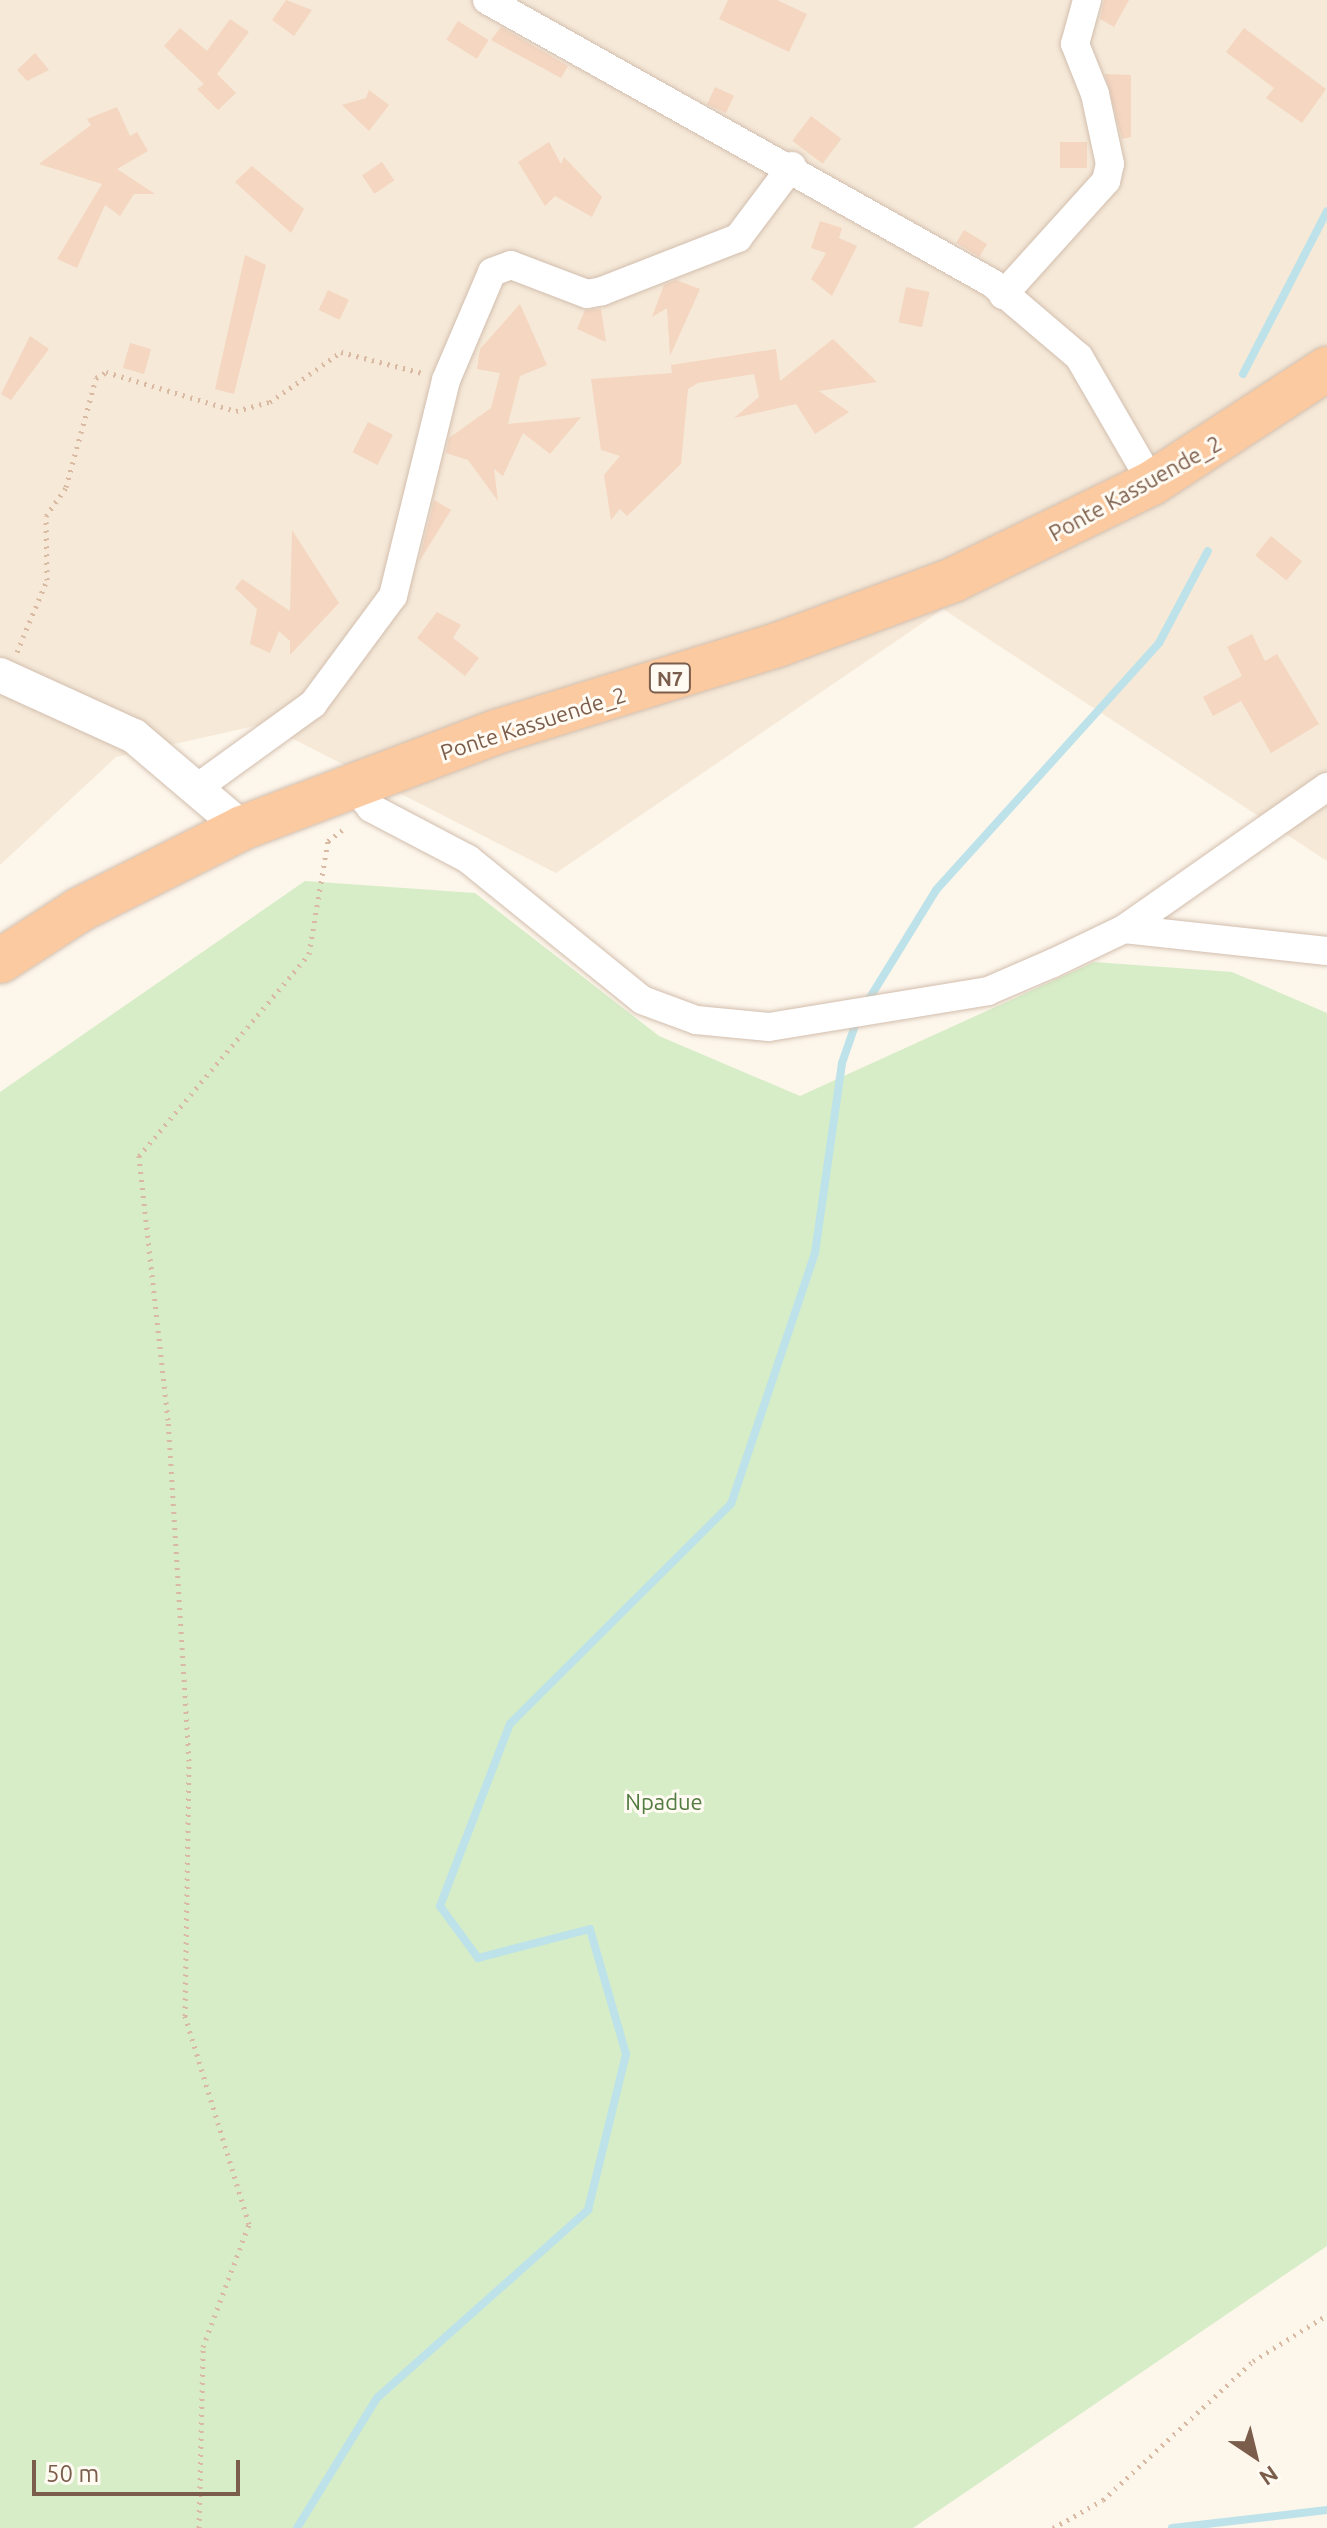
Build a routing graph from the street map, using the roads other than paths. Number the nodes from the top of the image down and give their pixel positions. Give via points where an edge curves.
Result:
1 (487, 0) edge
2 (1087, 0) edge
3 (792, 166) junction
4 (1003, 295) junction
5 (1327, 369) edge
6 (1152, 483) junction
7 (3, 676) edge
8 (1327, 787) edge
9 (197, 788) junction
10 (362, 796) junction
11 (242, 828) junction
12 (1124, 929) junction
13 (1327, 951) edge
14 (0, 961) edge

1 - 3 street
2 - 4 street via 1075,44 1095,94 1110,164 1106,181
3 - 4 street
3 - 9 street via 738,238 602,291 587,294 501,266 446,380 406,567 372,633 313,704
4 - 6 street via 1079,357
5 - 6 highway, Ponte Kassuende_2 / N7
6 - 10 highway, Ponte Kassuende_2 / N7 via 953,580
7 - 9 street via 134,736
8 - 12 street
9 - 11 street
10 - 11 highway, Ponte Kassuende_2 / N7
10 - 12 street via 468,859 642,1000 696,1020 769,1027 988,991
11 - 14 highway, Ponte Kassuende_2 / N7 via 79,910
12 - 13 street

